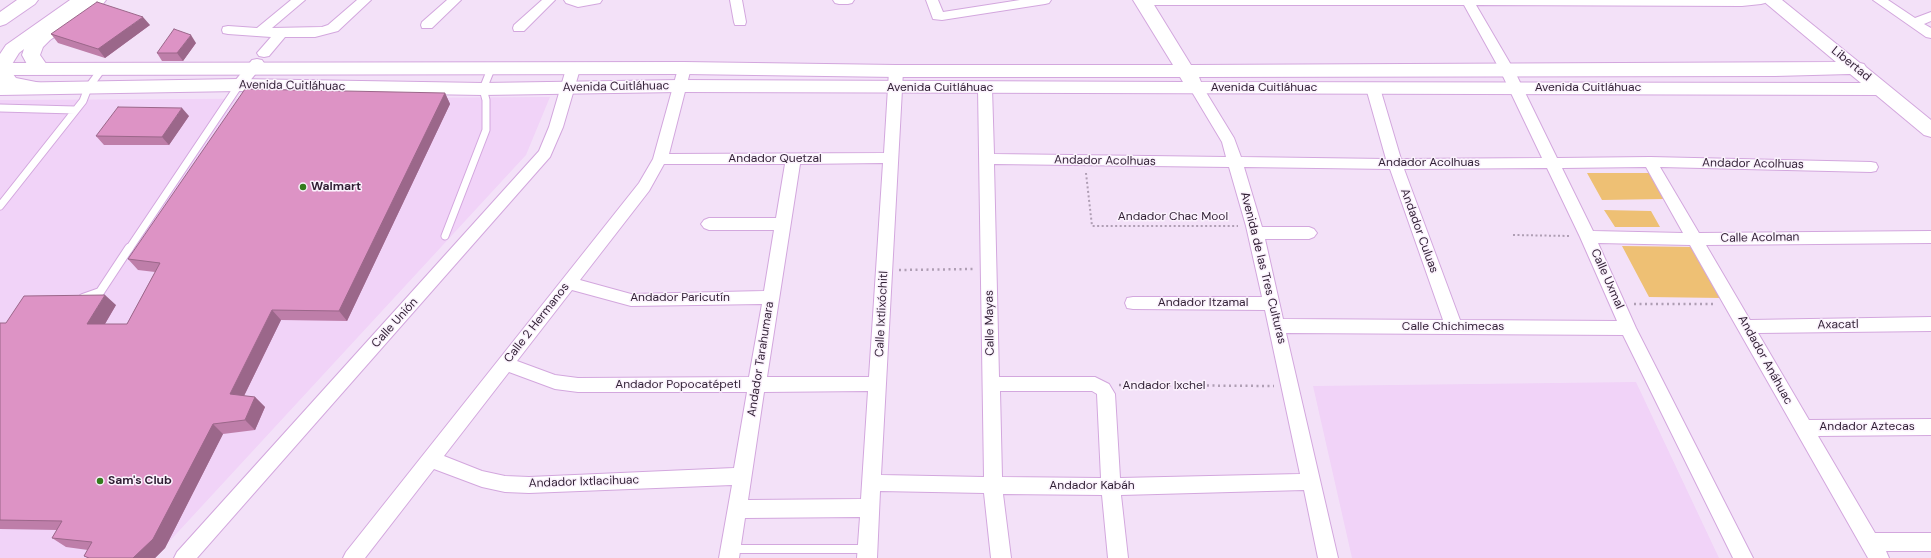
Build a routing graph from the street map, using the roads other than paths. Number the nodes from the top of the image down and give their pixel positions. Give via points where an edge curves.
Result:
1 (29, 0) edge
2 (58, 0) edge
3 (81, 0) edge
4 (97, 0) edge
5 (299, 0) edge
6 (365, 0) edge
7 (455, 0) edge
8 (548, 0) edge
9 (570, 0) edge
10 (596, 0) edge
11 (736, 0) edge
12 (839, 0) edge
13 (848, 0) edge
14 (932, 0) edge
15 (1045, 0) edge
16 (1761, 0) edge
17 (1771, 0) edge
18 (1879, 0) edge
19 (1143, 1) edge
20 (1237, 1) edge
21 (1468, 1) edge
22 (1546, 1) edge
23 (1621, 1) edge
24 (1708, 1) edge
25 (1931, 16) edge
26 (0, 20) edge
27 (740, 22) dead end
28 (1915, 23) junction
29 (426, 25) dead end
30 (520, 28) dead end
31 (228, 30) dead end
32 (261, 31) junction
33 (281, 32) junction
34 (1931, 34) edge
35 (0, 41) edge
36 (258, 61) junction
37 (40, 68) junction
38 (1857, 68) junction
39 (0, 69) edge
40 (102, 69) junction
41 (491, 69) junction
42 (573, 69) junction
43 (1507, 70) junction
44 (1184, 71) junction
45 (682, 77) junction
46 (896, 79) junction
47 (239, 85) junction
48 (1196, 87) junction
49 (39, 88) junction
50 (88, 88) junction
51 (567, 88) junction
52 (985, 88) junction
53 (1373, 88) junction
54 (1516, 88) junction
55 (483, 89) junction
56 (1881, 89) junction
57 (0, 90) edge
58 (0, 108) edge
59 (75, 110) junction
60 (1931, 130) edge
61 (890, 158) junction
62 (660, 159) junction
63 (793, 159) junction
64 (987, 159) junction
65 (1551, 162) junction
66 (1650, 162) junction
67 (1235, 163) junction
68 (1395, 164) junction
69 (1871, 167) dead end
70 (0, 206) edge
71 (709, 224) dead end
72 (782, 224) junction
73 (1255, 229) junction
74 (1309, 233) dead end
75 (445, 236) dead end
76 (1588, 237) junction
77 (1931, 237) edge
78 (1695, 239) junction
79 (568, 283) junction
80 (771, 297) junction
81 (83, 298) edge
82 (1133, 303) dead end
83 (1272, 304) junction
84 (1931, 324) edge
85 (1278, 326) junction
86 (1454, 327) junction
87 (1746, 327) junction
88 (1628, 328) junction
89 (505, 364) junction
90 (878, 384) junction
91 (991, 384) junction
92 (757, 385) junction
93 (1931, 427) edge
94 (1803, 428) junction
95 (430, 459) junction
96 (743, 476) junction
97 (1311, 482) junction
98 (873, 483) junction
99 (993, 486) junction
100 (1111, 487) junction
101 (870, 508) junction
102 (737, 509) junction
103 (1931, 542) edge
104 (1875, 550) edge
105 (730, 554) edge
106 (868, 554) edge
107 (184, 558) edge
108 (353, 558) edge
109 (1001, 558) edge
110 (1118, 558) edge
111 (1328, 558) edge
112 (1743, 558) edge

1 - 26 main road
2 - 35 main road
3 - 39 main road via 12,49
4 - 37 main road via 44,36 36,45 31,55
5 - 32 street
6 - 33 street via 333,28 315,33
7 - 29 street
8 - 30 street
9 - 10 street via 578,3
11 - 27 street
12 - 13 street
14 - 15 street via 938,16
16 - 24 street
17 - 38 main road, Libertad
18 - 28 street
19 - 20 street
19 - 44 main road, Avenida de las Tres Culturas
20 - 21 street
21 - 22 street
21 - 43 street, Calle Uxmal
22 - 23 street
23 - 24 street
25 - 28 street
28 - 34 street
31 - 32 street
32 - 33 street
33 - 36 street
36 - 40 main road, Avenida Cuitláhuac
36 - 41 main road, Avenida Cuitláhuac
36 - 47 street
37 - 39 main road, Avenida Cuitláhuac
37 - 40 main road, Avenida Cuitláhuac
38 - 43 main road, Avenida Cuitláhuac
38 - 56 main road, Libertad
39 - 49 main road via 10,83
40 - 50 lane
41 - 42 main road, Avenida Cuitláhuac
41 - 55 lane
42 - 45 main road, Avenida Cuitláhuac
42 - 51 street, Calle Unión
43 - 44 main road, Avenida Cuitláhuac
43 - 54 street, Calle Uxmal
44 - 46 main road, Avenida Cuitláhuac
44 - 48 main road, Avenida de las Tres Culturas
45 - 46 main road, Avenida Cuitláhuac
45 - 51 main road, Avenida Cuitláhuac
45 - 62 street, Calle 2 Hermanos
46 - 52 main road, Avenida Cuitláhuac
46 - 61 street, Calle Ixtlixóchitl
47 - 50 main road, Avenida Cuitláhuac
47 - 55 main road, Avenida Cuitláhuac
47 - 81 lane via 100,292
48 - 52 main road, Avenida Cuitláhuac
48 - 53 main road, Avenida Cuitláhuac
48 - 67 street, Avenida de las Tres Culturas via 1229,142
49 - 50 main road, Avenida Cuitláhuac
49 - 57 main road, Avenida Cuitláhuac
50 - 59 lane via 83,101
51 - 55 main road, Avenida Cuitláhuac
51 - 107 street, Calle Unión via 556,127 545,153
52 - 64 street, Calle Mayas
53 - 54 main road, Avenida Cuitláhuac
53 - 68 street, Andador Culuas
54 - 56 main road, Avenida Cuitláhuac
54 - 65 street, Calle Uxmal
55 - 75 lane via 486,100 486,130
56 - 60 main road, Libertad
58 - 59 lane
59 - 70 lane
61 - 63 street, Andador Quetzal
61 - 90 street, Calle Ixtlixóchitl
62 - 63 street, Andador Quetzal
62 - 79 street, Calle 2 Hermanos via 644,187
63 - 72 street, Andador Tarahumara
64 - 67 street, Andador Acolhuas
64 - 91 street, Calle Mayas
65 - 66 street, Andador Acolhuas
65 - 68 street, Andador Acolhuas
65 - 76 street, Calle Uxmal
66 - 69 street, Andador Acolhuas
66 - 78 street, Andador Anáhuac
67 - 68 street, Andador Acolhuas
67 - 73 street, Avenida de las Tres Culturas
68 - 86 street, Andador Culuas
71 - 72 street
72 - 80 street, Andador Tarahumara
73 - 74 street
73 - 83 street, Avenida de las Tres Culturas
76 - 78 street, Calle Acolman
76 - 88 street, Calle Uxmal
77 - 78 street, Calle Acolman
78 - 87 street, Andador Anáhuac
79 - 80 street, Andador Paricutín via 631,300
79 - 89 street, Calle 2 Hermanos
80 - 92 street, Andador Tarahumara
82 - 83 street, Andador Itzamal
83 - 85 street, Avenida de las Tres Culturas
84 - 87 street, Axacatl
85 - 86 street, Calle Chichimecas
85 - 97 street, Avenida de las Tres Culturas
86 - 88 street, Calle Chichimecas
87 - 94 street, Andador Anáhuac
88 - 112 street, Calle Uxmal
89 - 92 street, Andador Popocatépetl via 555,382 578,385
89 - 95 street, Calle 2 Hermanos
90 - 92 street, Andador Popocatépetl
90 - 98 street, Calle Ixtlixóchitl
91 - 99 street, Calle Mayas
91 - 100 street via 1095,384 1103,389 1106,394
92 - 96 street, Andador Tarahumara
93 - 94 street, Andador Aztecas
94 - 104 street, Andador Anáhuac
95 - 96 street, Andador Ixtlacihuac via 482,479 505,484
95 - 108 street, Calle 2 Hermanos
96 - 102 street, Andador Tarahumara
97 - 100 street, Andador Kabáh
97 - 111 street, Avenida de las Tres Culturas
98 - 99 street, Andador Kabáh
98 - 101 street, Calle Ixtlixóchitl
99 - 100 street, Andador Kabáh
99 - 109 street, Calle Mayas
100 - 110 street
101 - 102 street
101 - 106 street, Calle Ixtlixóchitl
102 - 105 street, Andador Tarahumara
103 - 104 street
105 - 106 lane

